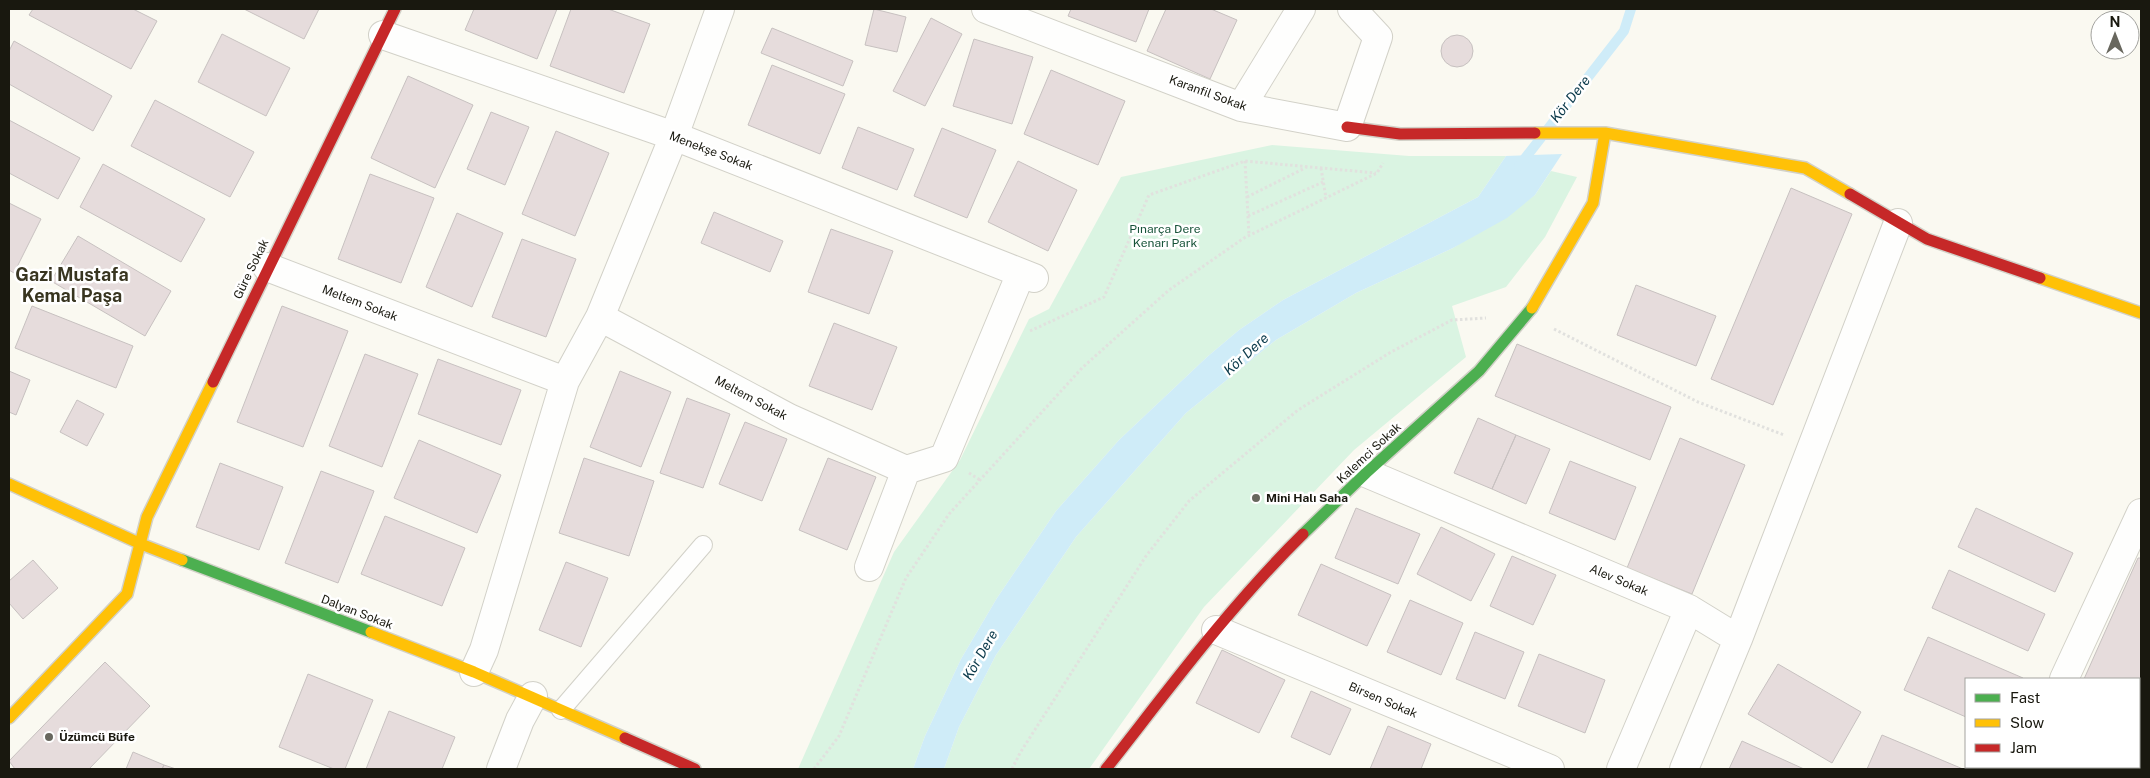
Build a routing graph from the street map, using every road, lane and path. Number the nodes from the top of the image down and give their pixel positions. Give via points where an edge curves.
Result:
1 (395, 9) edge
2 (720, 9) edge
3 (986, 9) edge
4 (1301, 9) edge
5 (1352, 9) edge
6 (384, 35) junction
7 (1241, 107) junction
8 (1347, 127) junction
9 (1605, 133) junction
10 (1400, 134) junction
11 (674, 136) junction
12 (1245, 161) junction
13 (1308, 167) junction
14 (1321, 168) junction
15 (1377, 173) junction
16 (1323, 182) junction
17 (1247, 197) junction
18 (1326, 198) junction
19 (1248, 216) junction
20 (1898, 223) junction
21 (1249, 236) junction
22 (267, 267) junction
23 (2141, 313) edge
24 (1528, 316) junction
25 (600, 317) junction
26 (1024, 333) dead end
27 (565, 381) junction
28 (1812, 446) junction
29 (906, 470) junction
30 (966, 471) dead end
31 (1366, 473) junction
32 (980, 480) junction
33 (9, 484) edge
34 (2141, 513) edge
35 (141, 544) junction
36 (703, 545) dead end
37 (869, 567) dead end
38 (1689, 609) junction
39 (1216, 630) junction
40 (1738, 639) junction
41 (474, 672) junction
42 (2064, 678) edge
43 (533, 696) junction
44 (562, 710) junction
45 (9, 718) edge
46 (501, 769) edge
47 (695, 769) edge
48 (814, 769) edge
49 (1012, 769) edge
50 (1106, 769) edge
51 (1550, 769) edge
52 (1621, 769) edge
53 (1684, 769) edge

1 - 6 street, Güre Sokak
2 - 11 street
3 - 7 street, Karanfil Sokak
4 - 7 street
5 - 8 street via 1378,37
6 - 11 street, Menekşe Sokak
6 - 22 street, Güre Sokak
7 - 8 street, Karanfil Sokak
8 - 10 street
9 - 10 street
9 - 20 street via 1805,168
9 - 24 street, Kalemci Sokak via 1593,204
10 - 15 path
11 - 25 street
11 - 29 street, Menekşe Sokak via 1027,275 944,458
12 - 13 path
12 - 17 path
12 - 26 path via 1149,195 1104,297
13 - 14 path
13 - 17 path
14 - 15 path
14 - 16 path
15 - 18 path
16 - 18 path
16 - 19 path
17 - 19 path
18 - 21 path
19 - 21 path
20 - 23 street via 1927,239
20 - 28 street
21 - 32 path via 1169,290 1089,362
22 - 27 street, Meltem Sokak
22 - 35 street, Güre Sokak via 147,517
24 - 28 path via 1698,402
24 - 31 street, Kalemci Sokak via 1479,371
24 - 49 path via 1452,320 1391,352 1298,410 1189,501 1146,556
25 - 27 street
25 - 29 street, Meltem Sokak via 788,418
27 - 41 street via 484,650
28 - 40 street
29 - 37 street
30 - 32 path
31 - 38 street, Alev Sokak
31 - 39 street, Kalemci Sokak via 1272,565
32 - 48 path via 949,514 906,578 839,736
33 - 35 street, Dalyan Sokak
34 - 42 street
35 - 41 street, Dalyan Sokak
35 - 45 street, Güre Sokak via 127,594
36 - 44 lane
38 - 40 street, Alev Sokak
38 - 52 street
39 - 50 street, Kalemci Sokak
39 - 51 street, Birsen Sokak
40 - 53 street
41 - 43 street, Dalyan Sokak
43 - 44 street, Dalyan Sokak
43 - 46 street
44 - 47 street, Dalyan Sokak

